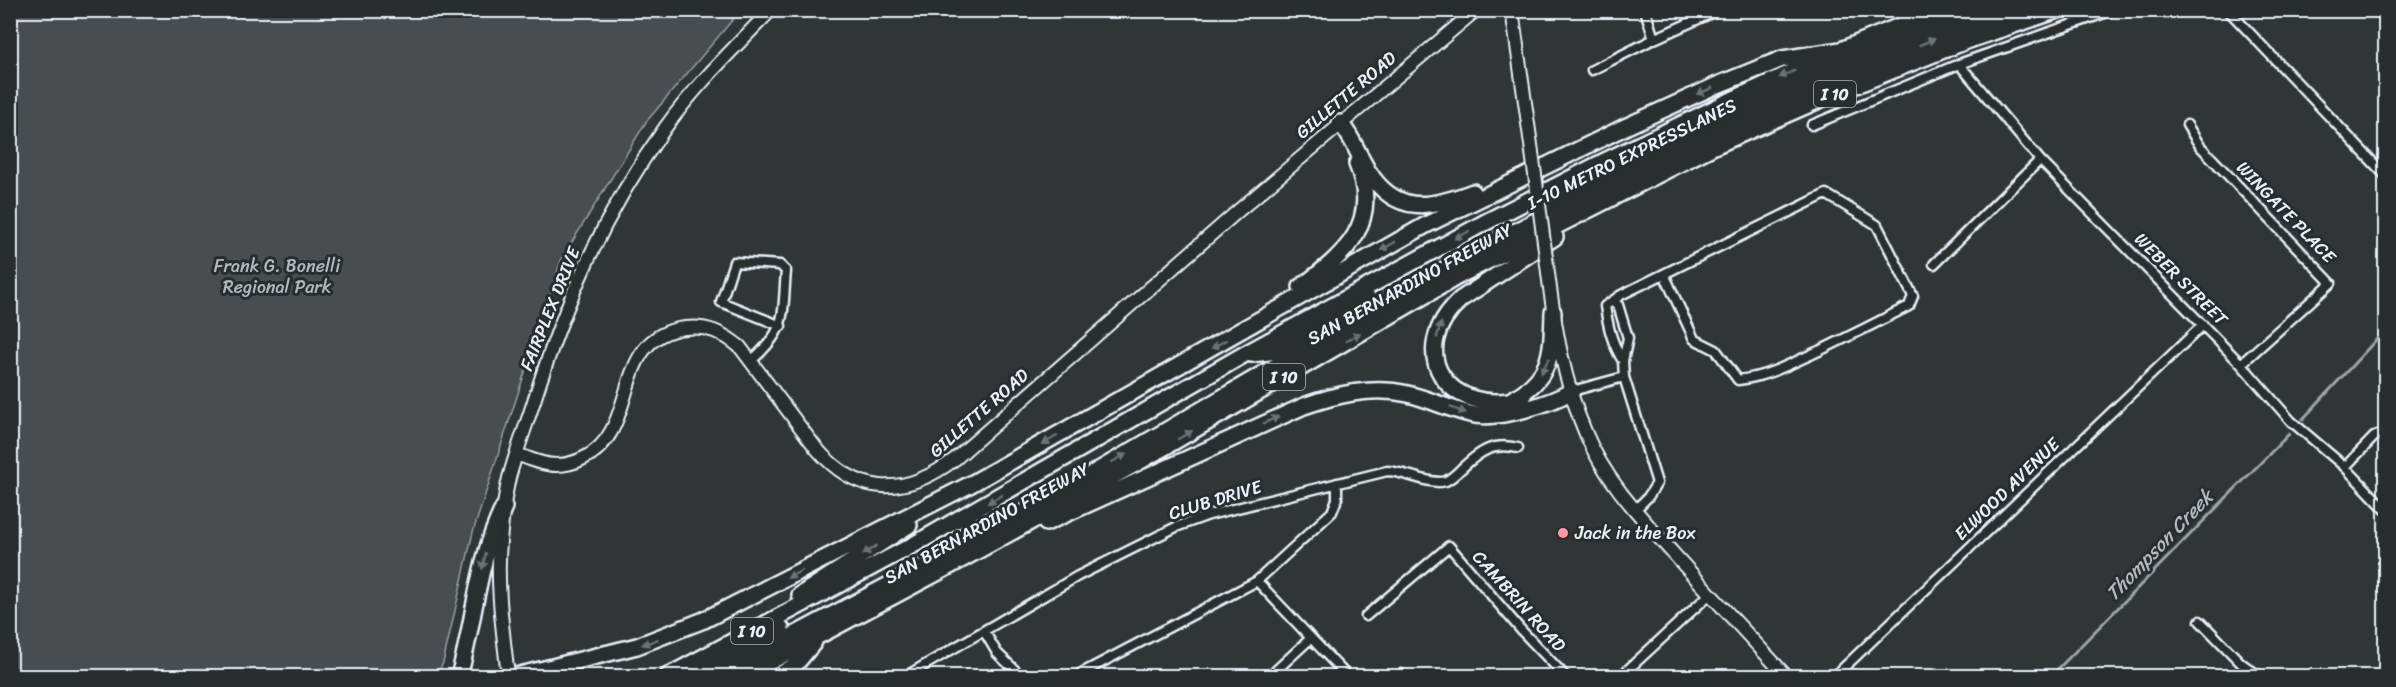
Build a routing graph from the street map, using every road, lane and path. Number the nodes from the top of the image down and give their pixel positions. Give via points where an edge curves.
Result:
1 (771, 10) edge
2 (945, 10) edge
3 (970, 10) edge
4 (1476, 10) edge
5 (1512, 10) edge
6 (1645, 10) edge
7 (1718, 10) edge
8 (1939, 10) edge
9 (1975, 10) edge
10 (2011, 10) edge
11 (2058, 10) edge
12 (2113, 10) edge
13 (2229, 10) edge
14 (1654, 39) junction
15 (1841, 50) junction
16 (1959, 64) junction
17 (1592, 70) dead end
18 (1340, 123) junction
19 (1812, 125) dead end
20 (2187, 125) dead end
21 (2040, 160) junction
22 (1552, 163) junction
23 (2385, 176) edge
24 (1620, 194) junction
25 (1934, 264) dead end
26 (1664, 274) junction
27 (1612, 301) junction
28 (1553, 312) junction
29 (2203, 325) junction
30 (781, 326) junction
31 (1250, 327) junction
32 (1627, 331) junction
33 (1611, 334) junction
34 (1245, 354) junction
35 (751, 361) junction
36 (1623, 361) junction
37 (2241, 364) junction
38 (1624, 377) junction
39 (1572, 391) junction
40 (1506, 403) junction
41 (2385, 430) edge
42 (1518, 448) dead end
43 (517, 454) junction
44 (2345, 467) junction
45 (1337, 483) junction
46 (971, 484) junction
47 (504, 507) junction
48 (1635, 510) junction
49 (2385, 510) edge
50 (950, 566) junction
51 (1257, 580) junction
52 (837, 585) junction
53 (1710, 594) junction
54 (1366, 616) dead end
55 (2200, 621) dead end
56 (984, 631) junction
57 (820, 635) junction
58 (1311, 638) junction
59 (716, 650) junction
60 (459, 676) edge
61 (508, 676) edge
62 (516, 676) edge
63 (668, 676) edge
64 (692, 676) edge
65 (718, 676) edge
66 (742, 676) edge
67 (778, 676) edge
68 (906, 676) edge
69 (1021, 676) edge
70 (1076, 676) edge
71 (1270, 676) edge
72 (1347, 676) edge
73 (1565, 676) edge
74 (1622, 676) edge
75 (1786, 676) edge
76 (1835, 676) edge
77 (2259, 676) edge

1 - 43 street, FAIRPLEX DRIVE via 666,126 606,221 549,354
2 - 3 street
4 - 18 street, GILLETTE ROAD
5 - 28 street, bridge
6 - 14 street
7 - 14 street
8 - 15 highway, SAN BERNARDINO FREEWAY / I 10
9 - 34 highway, I-10 METRO EXPRESSLANES via 1797,83 1651,153 1486,237 1279,351
65 -> 10 highway, I-10 METRO EXPRESSLANES via 1071,486 1400,294 1518,231 1827,83
11 - 24 highway, SAN BERNARDINO FREEWAY / I 10 via 1966,41 1827,97 1712,147
12 - 16 street
13 - 23 street
14 - 17 street
15 -> 22 highway via 1782,59
15 -> 34 highway, SAN BERNARDINO FREEWAY / I 10 via 1597,165
16 - 19 street
16 - 21 street, WEBER STREET
18 - 22 highway via 1379,186 1396,200 1415,206 1445,203
18 - 31 highway via 1363,177 1365,206 1357,233 1335,261
18 - 35 street, GILLETTE ROAD via 955,459 918,482 880,487 854,480 830,464
20 - 37 street, WINGATE PLACE via 2200,146 2331,283
21 - 25 street
21 - 29 street, WEBER STREET
22 -> 31 highway via 1426,225
40 -> 24 highway via 1469,400 1446,383 1436,355 1440,324 1461,299
50 -> 24 highway, SAN BERNARDINO FREEWAY / I 10 via 1137,463 1460,275
26 - 26 street via 1826,194 1877,225 1913,296 1909,306 1857,332 1775,371 1738,380 1716,350 1694,339
26 - 27 street
27 - 32 street via 1618,305
27 - 33 street via 1605,306
28 - 39 street
28 -> 40 highway via 1548,362 1527,390
29 - 37 street, WEBER STREET
29 - 76 street, ELWOOD AVENUE
30 - 30 street via 786,271 780,265 734,262 721,302
30 - 35 street via 777,336
31 -> 46 highway
32 - 33 street
32 - 36 street
33 - 36 street
34 -> 52 highway, SAN BERNARDINO FREEWAY / I 10
35 - 43 street, GILLETTE ROAD via 728,336 712,329 679,328 641,353 613,430 599,449 576,462 558,465
36 - 38 street
37 - 44 street, WEBER STREET via 2291,421
38 - 39 street
38 - 48 street via 1657,483
39 - 40 highway via 1558,388
39 - 48 street via 1599,461
50 -> 39 highway via 1328,397 1367,391 1397,393 1485,416 1560,398
41 - 44 street
42 - 45 street, CLUB DRIVE via 1494,446 1480,452 1445,481 1387,471
43 - 47 street, FAIRPLEX DRIVE
44 - 49 street, WEBER STREET
45 - 51 street via 1332,512
45 - 56 street, CLUB DRIVE via 1184,524 1078,576
46 -> 59 highway
46 -> 62 highway via 682,630 637,646
47 -> 60 highway via 483,560
47 - 61 street, FAIRPLEX DRIVE via 499,580
48 - 53 street
50 - 57 highway, SAN BERNARDINO FREEWAY / I 10
51 - 58 street
51 - 70 street
52 - 59 highway, SAN BERNARDINO FREEWAY / I 10
52 - 64 highway via 820,607
53 - 74 street
53 - 75 street
54 - 73 street, CAMBRIN ROAD via 1449,546
55 - 77 street
56 - 68 street, CLUB DRIVE
56 - 69 street via 998,653
57 - 66 highway, SAN BERNARDINO FREEWAY / I 10
57 - 67 highway via 794,666
58 - 71 street
58 - 72 street
59 - 63 highway, SAN BERNARDINO FREEWAY / I 10

